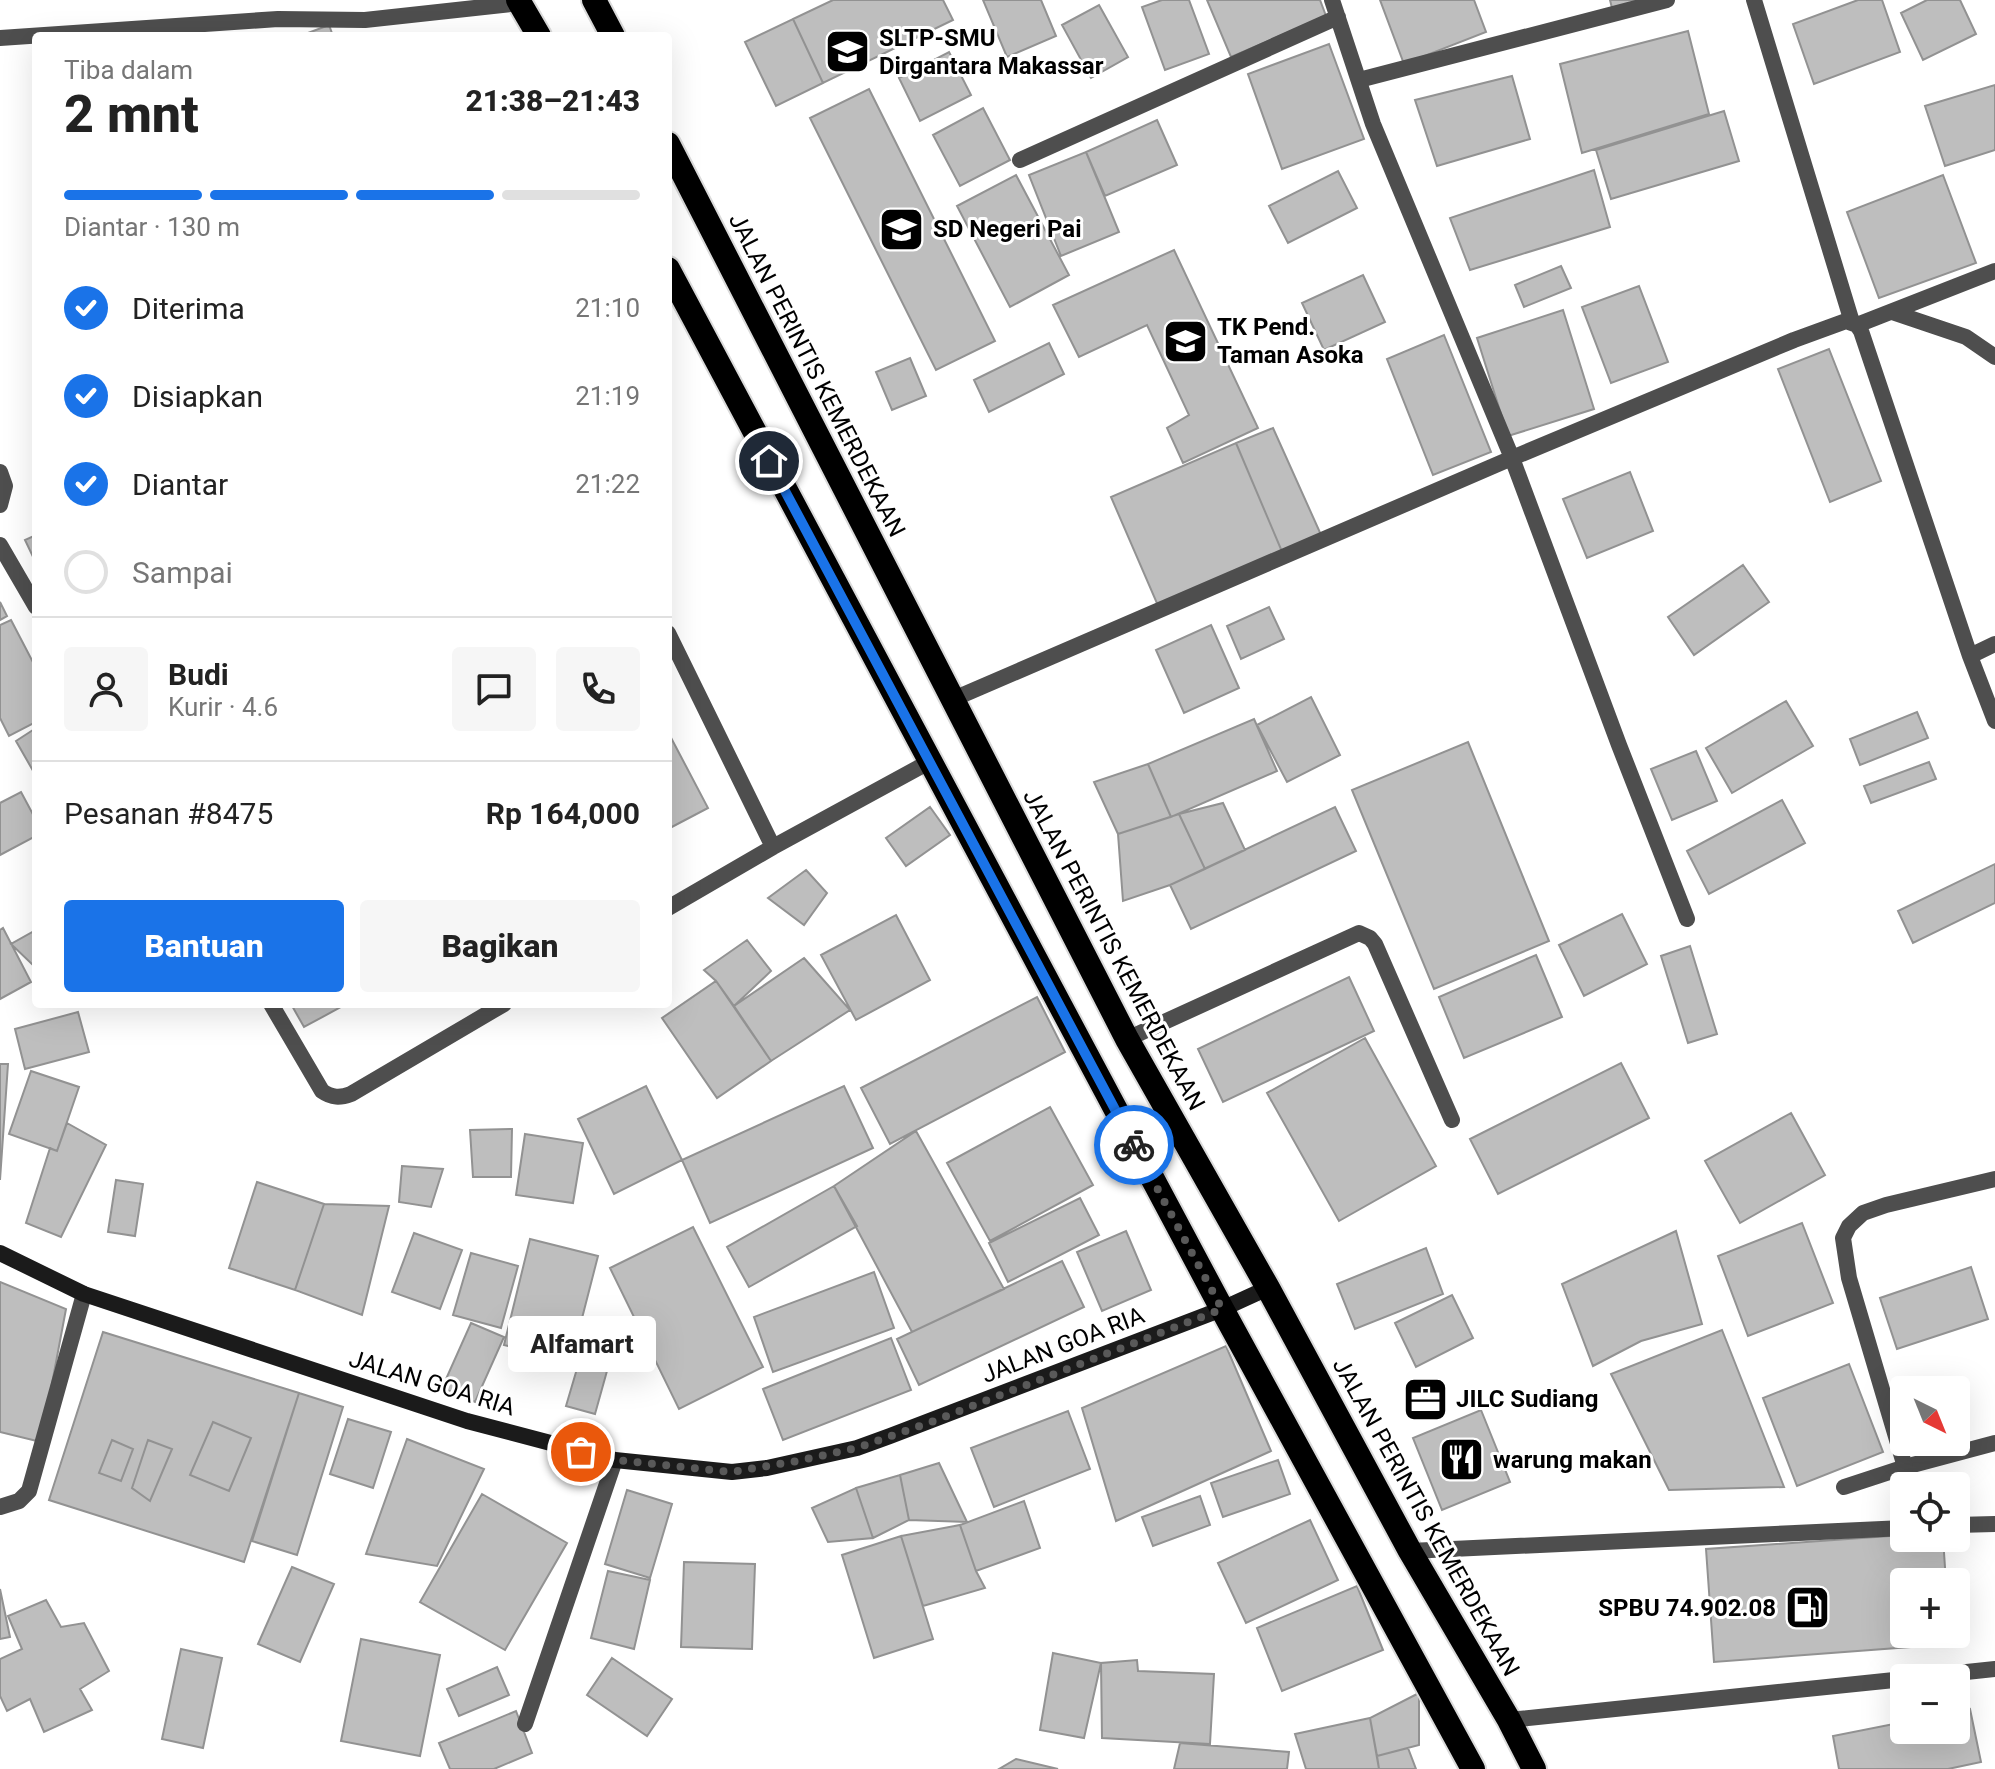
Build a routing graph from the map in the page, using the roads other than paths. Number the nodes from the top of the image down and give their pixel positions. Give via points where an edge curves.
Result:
1 (594, 0) edge
2 (1332, 0) edge
3 (1667, 0) edge
4 (1754, 0) edge
5 (519, 1) edge
6 (1338, 17) junction
7 (365, 20) junction
8 (88, 32) edge
9 (371, 32) edge
10 (537, 32) edge
11 (611, 32) edge
12 (32, 36) edge
13 (0, 38) edge
14 (1359, 80) junction
15 (672, 152) edge
16 (1020, 160) dead end
17 (1995, 271) edge
18 (672, 277) edge
19 (1892, 312) junction
20 (1855, 324) junction
21 (1995, 357) edge
22 (1512, 458) junction
23 (0, 472) edge
24 (0, 505) edge
25 (0, 545) edge
26 (32, 600) edge
27 (672, 641) edge
28 (1995, 644) edge
29 (1970, 656) junction
30 (951, 700) junction
31 (1995, 721) edge
32 (929, 762) junction
33 (773, 847) junction
34 (672, 906) edge
35 (1687, 919) dead end
36 (273, 1008) edge
37 (497, 1008) edge
38 (1127, 1039) junction
39 (1452, 1120) dead end
40 (1995, 1179) edge
41 (0, 1253) edge
42 (1268, 1288) junction
43 (84, 1294) junction
44 (1222, 1309) junction
45 (1995, 1443) edge
46 (615, 1460) junction
47 (1905, 1467) junction
48 (1844, 1487) dead end
49 (0, 1507) edge
50 (1995, 1524) edge
51 (1970, 1525) edge
52 (1890, 1529) edge
53 (1410, 1551) junction
54 (1995, 1669) edge
55 (1970, 1672) edge
56 (1890, 1680) edge
57 (1509, 1720) junction
58 (525, 1724) dead end
59 (1473, 1769) edge
60 (1534, 1769) edge

1 - 11 highway
2 - 6 street
3 - 14 street
4 - 20 street
5 - 7 street
5 - 10 highway
6 - 14 street
6 - 16 street
7 - 8 street via 278,19
7 - 9 street
12 - 13 street
14 - 22 street
15 - 30 highway, JALAN PERINTIS KEMERDEKAAN
17 - 19 street
18 - 32 highway
19 - 20 street
19 - 21 street via 1966,337
20 - 22 street via 1846,321 1794,340
20 - 29 street
22 - 30 street
22 - 35 street
23 - 24 street via 5,486
25 - 26 street
27 - 33 street
28 - 29 street
29 - 31 street
30 - 38 highway, JALAN PERINTIS KEMERDEKAAN
32 - 33 street
32 - 44 highway
33 - 34 street
36 - 37 street via 322,1091 341,1097
38 - 39 street via 1359,933 1375,944
38 - 42 highway, JALAN PERINTIS KEMERDEKAAN
40 - 47 street via 1863,1213 1843,1238 1849,1278
41 - 43 main road, JALAN GOA RIA
42 - 44 main road, JALAN GOA RIA
42 - 53 highway, JALAN PERINTIS KEMERDEKAAN
43 - 46 main road, JALAN GOA RIA via 467,1421
43 - 49 street via 29,1491
44 - 46 main road, JALAN GOA RIA via 857,1448 732,1472
44 - 59 highway
45 - 47 street
46 - 58 street
47 - 48 street
50 - 51 street
52 - 53 street
53 - 57 highway, JALAN PERINTIS KEMERDEKAAN
54 - 55 street
56 - 57 street
57 - 60 highway, JALAN PERINTIS KEMERDEKAAN

